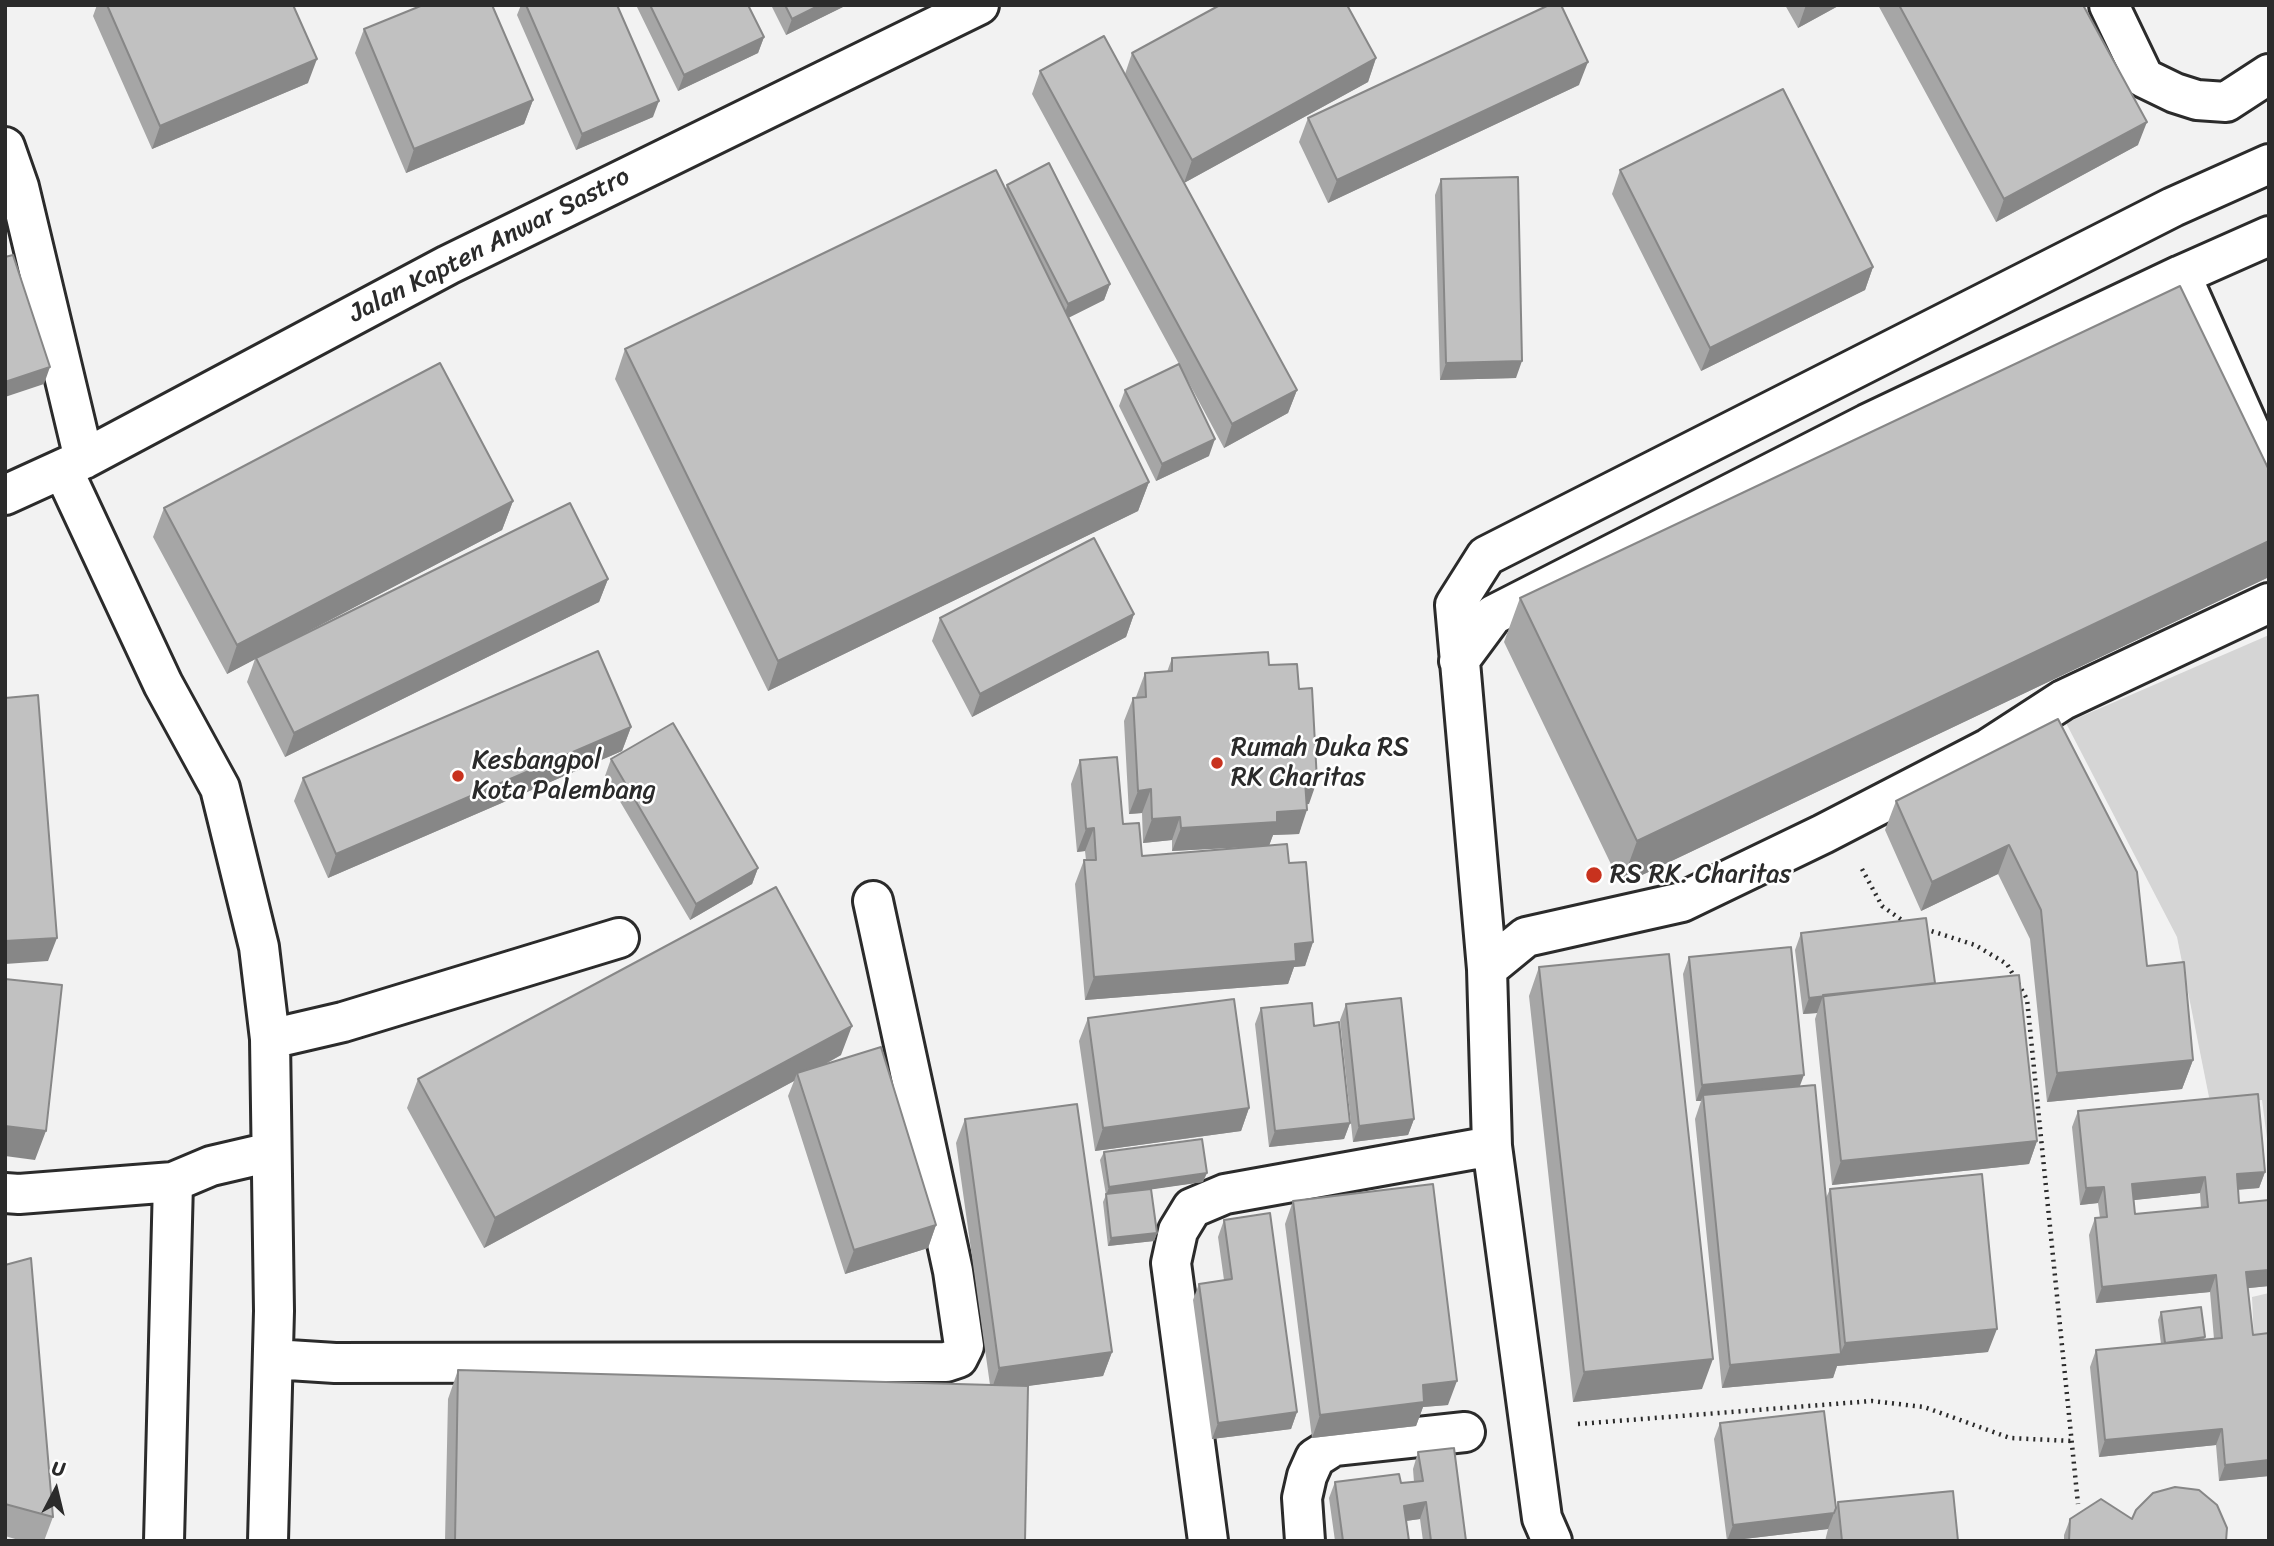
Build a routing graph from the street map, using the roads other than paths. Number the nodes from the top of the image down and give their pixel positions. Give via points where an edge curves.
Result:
1 (979, 5) edge
2 (2109, 5) edge
3 (935, 15) edge
4 (2269, 74) edge
5 (5, 147) edge
6 (2269, 164) edge
7 (2269, 236) edge
8 (2181, 275) junction
9 (74, 465) junction
10 (2269, 473) edge
11 (5, 495) edge
12 (2269, 603) edge
13 (1459, 661) junction
14 (873, 901) dead end
15 (619, 938) dead end
16 (1488, 969) junction
17 (270, 1039) junction
18 (1492, 1146) junction
19 (271, 1152) junction
20 (173, 1182) junction
21 (5, 1194) edge
22 (273, 1359) junction
23 (1465, 1432) dead end
24 (164, 1541) edge
25 (268, 1541) edge
26 (1208, 1541) edge
27 (1306, 1541) edge
28 (1552, 1541) edge

1 - 3 street, Jalan Kapten Anwar Sastro
2 - 4 street via 2144,78 2175,93 2226,102
3 - 9 street, Jalan Kapten Anwar Sastro via 448,265
5 - 9 street via 19,187
6 - 13 street via 2161,214 1486,556 1455,605
7 - 8 street
8 - 10 street
8 - 13 street via 1867,425 1493,615
9 - 11 street, Jalan Kapten Anwar Sastro
9 - 17 street via 163,684 220,788 259,947
12 - 16 street via 2063,700 1989,748 1682,902 1526,937
13 - 16 street
14 - 22 street via 953,1270 964,1346 958,1358 946,1362 349,1363
15 - 17 street via 343,1022
16 - 18 street
17 - 19 street
18 - 26 street via 1225,1194 1192,1208 1178,1231 1171,1263
18 - 28 street via 1542,1518
19 - 20 street via 211,1166
19 - 22 street
20 - 21 street
20 - 24 street
22 - 25 street
23 - 27 street via 1334,1447 1315,1458 1302,1498

